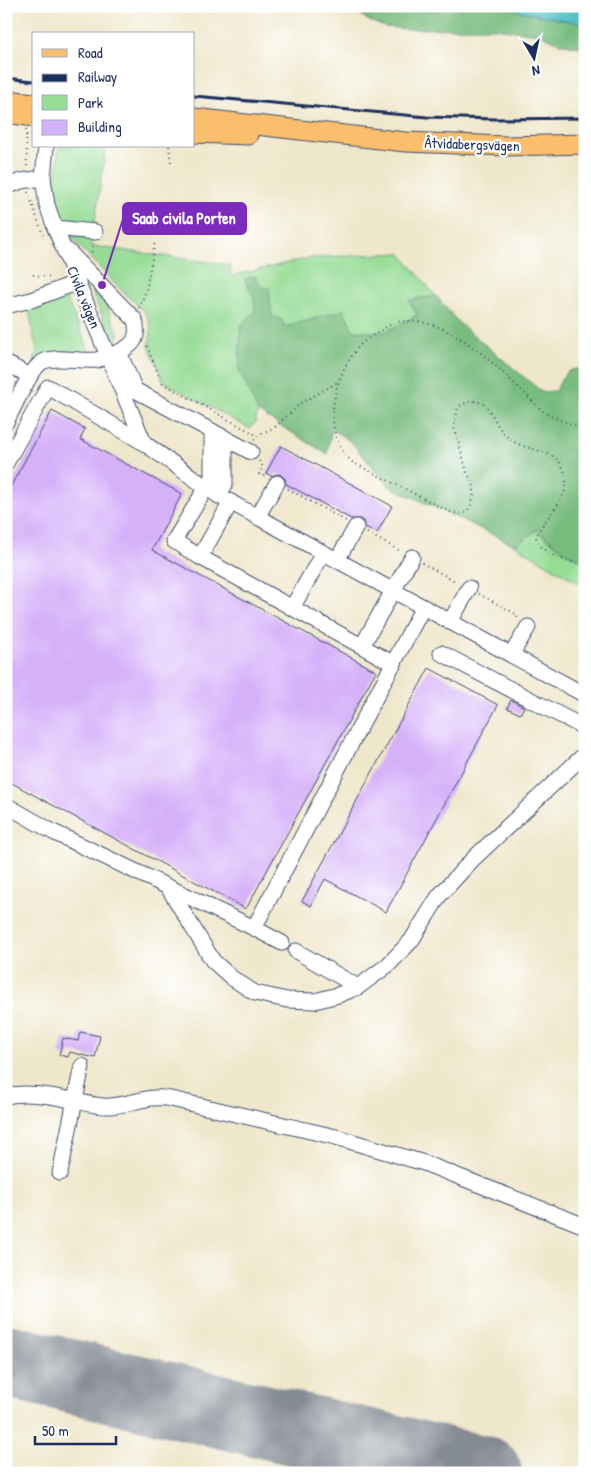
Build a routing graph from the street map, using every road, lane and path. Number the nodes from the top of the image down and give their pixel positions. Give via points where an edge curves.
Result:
1 (6, 100) edge
2 (32, 103) edge
3 (6, 113) edge
4 (32, 117) edge
5 (195, 118) edge
6 (195, 133) edge
7 (26, 135) dead end
8 (32, 136) edge
9 (359, 138) junction
10 (585, 144) edge
11 (46, 148) edge
12 (169, 148) edge
13 (171, 164) dead end
14 (43, 178) junction
15 (11, 185) dead end
16 (55, 228) junction
17 (95, 232) joint
18 (155, 241) dead end
19 (63, 247) junction
20 (89, 271) junction
21 (33, 275) dead end
22 (52, 277) dead end
23 (78, 282) junction
24 (6, 306) edge
25 (138, 310) dead end
26 (145, 342) dead end
27 (114, 354) junction
28 (6, 363) edge
29 (30, 376) junction
30 (338, 382) junction
31 (12, 396) edge
32 (6, 422) edge
33 (585, 428) edge
34 (219, 435) junction
35 (258, 436) junction
36 (144, 443) junction
37 (248, 450) junction
38 (6, 463) edge
39 (277, 483) junction
40 (219, 495) junction
41 (257, 517) junction
42 (356, 527) junction
43 (323, 553) junction
44 (200, 557) junction
45 (412, 557) junction
46 (337, 560) junction
47 (585, 566) edge
48 (469, 588) junction
49 (392, 590) junction
50 (423, 607) junction
51 (292, 608) junction
52 (450, 622) junction
53 (526, 630) joint
54 (362, 646) junction
55 (440, 653) dead end
56 (511, 655) junction
57 (394, 664) junction
58 (585, 695) edge
59 (585, 728) edge
60 (585, 754) edge
61 (6, 805) edge
62 (168, 887) junction
63 (254, 928) junction
64 (282, 943) dead end
65 (296, 951) dead end
66 (358, 987) junction
67 (82, 1066) dead end
68 (6, 1096) edge
69 (75, 1101) junction
70 (60, 1173) dead end
71 (585, 1226) edge

1 - 2 main road
3 - 4 main road
5 - 9 main road, Åtvidabergsvägen
6 - 9 main road, Åtvidabergsvägen
7 - 8 path
9 - 10 main road, Åtvidabergsvägen via 472,146
11 - 14 street, Civila vägen
12 - 13 path
14 - 15 street
14 - 16 street, Civila vägen
16 - 17 street
16 - 19 street, Civila vägen
17 - 20 path
18 - 25 path via 146,291
19 - 20 street
19 - 23 street, Civila vägen
20 - 27 street via 135,320 136,338 129,348
21 - 22 path
23 - 24 street
23 - 27 street, Civila vägen
26 - 35 path via 162,383
27 - 29 street via 96,360 47,359
27 - 34 street via 135,390
27 - 36 street, Civila vägen
28 - 29 street
29 - 31 street
30 - 33 path via 365,341 400,321 420,322 455,335 490,360 542,410 563,422
30 - 35 path via 300,403 275,427
30 - 47 path via 332,420 345,456 450,512 462,514 471,506 474,486 467,472 454,420 458,407 465,402 482,403 511,441 550,454 560,462 566,478 565,490 536,537 550,554
31 - 32 street
34 - 37 street
34 - 40 street via 225,484
35 - 37 path
36 - 38 street via 48,387
36 - 40 street
37 - 39 path via 263,467 260,474
39 - 41 street
39 - 42 path
40 - 41 street
40 - 44 street
40 - 44 street via 174,541
41 - 43 street
42 - 45 path
42 - 46 street
43 - 46 street
43 - 51 street
44 - 51 street
45 - 48 path
45 - 49 street
46 - 49 street
48 - 52 street
48 - 53 path via 516,614
49 - 50 street
49 - 54 street
50 - 52 street
50 - 57 street
51 - 54 street
52 - 56 street
53 - 56 street
54 - 57 street
55 - 59 street
56 - 58 street
57 - 63 street
60 - 66 street via 473,860 439,896 411,941
61 - 62 street via 53,832
62 - 63 street
62 - 66 street via 213,961 255,993 287,1000 315,1001
63 - 64 street
65 - 66 street
67 - 69 street
68 - 69 street via 36,1094
69 - 70 street
69 - 71 street via 109,1106 162,1097 336,1137 424,1163

